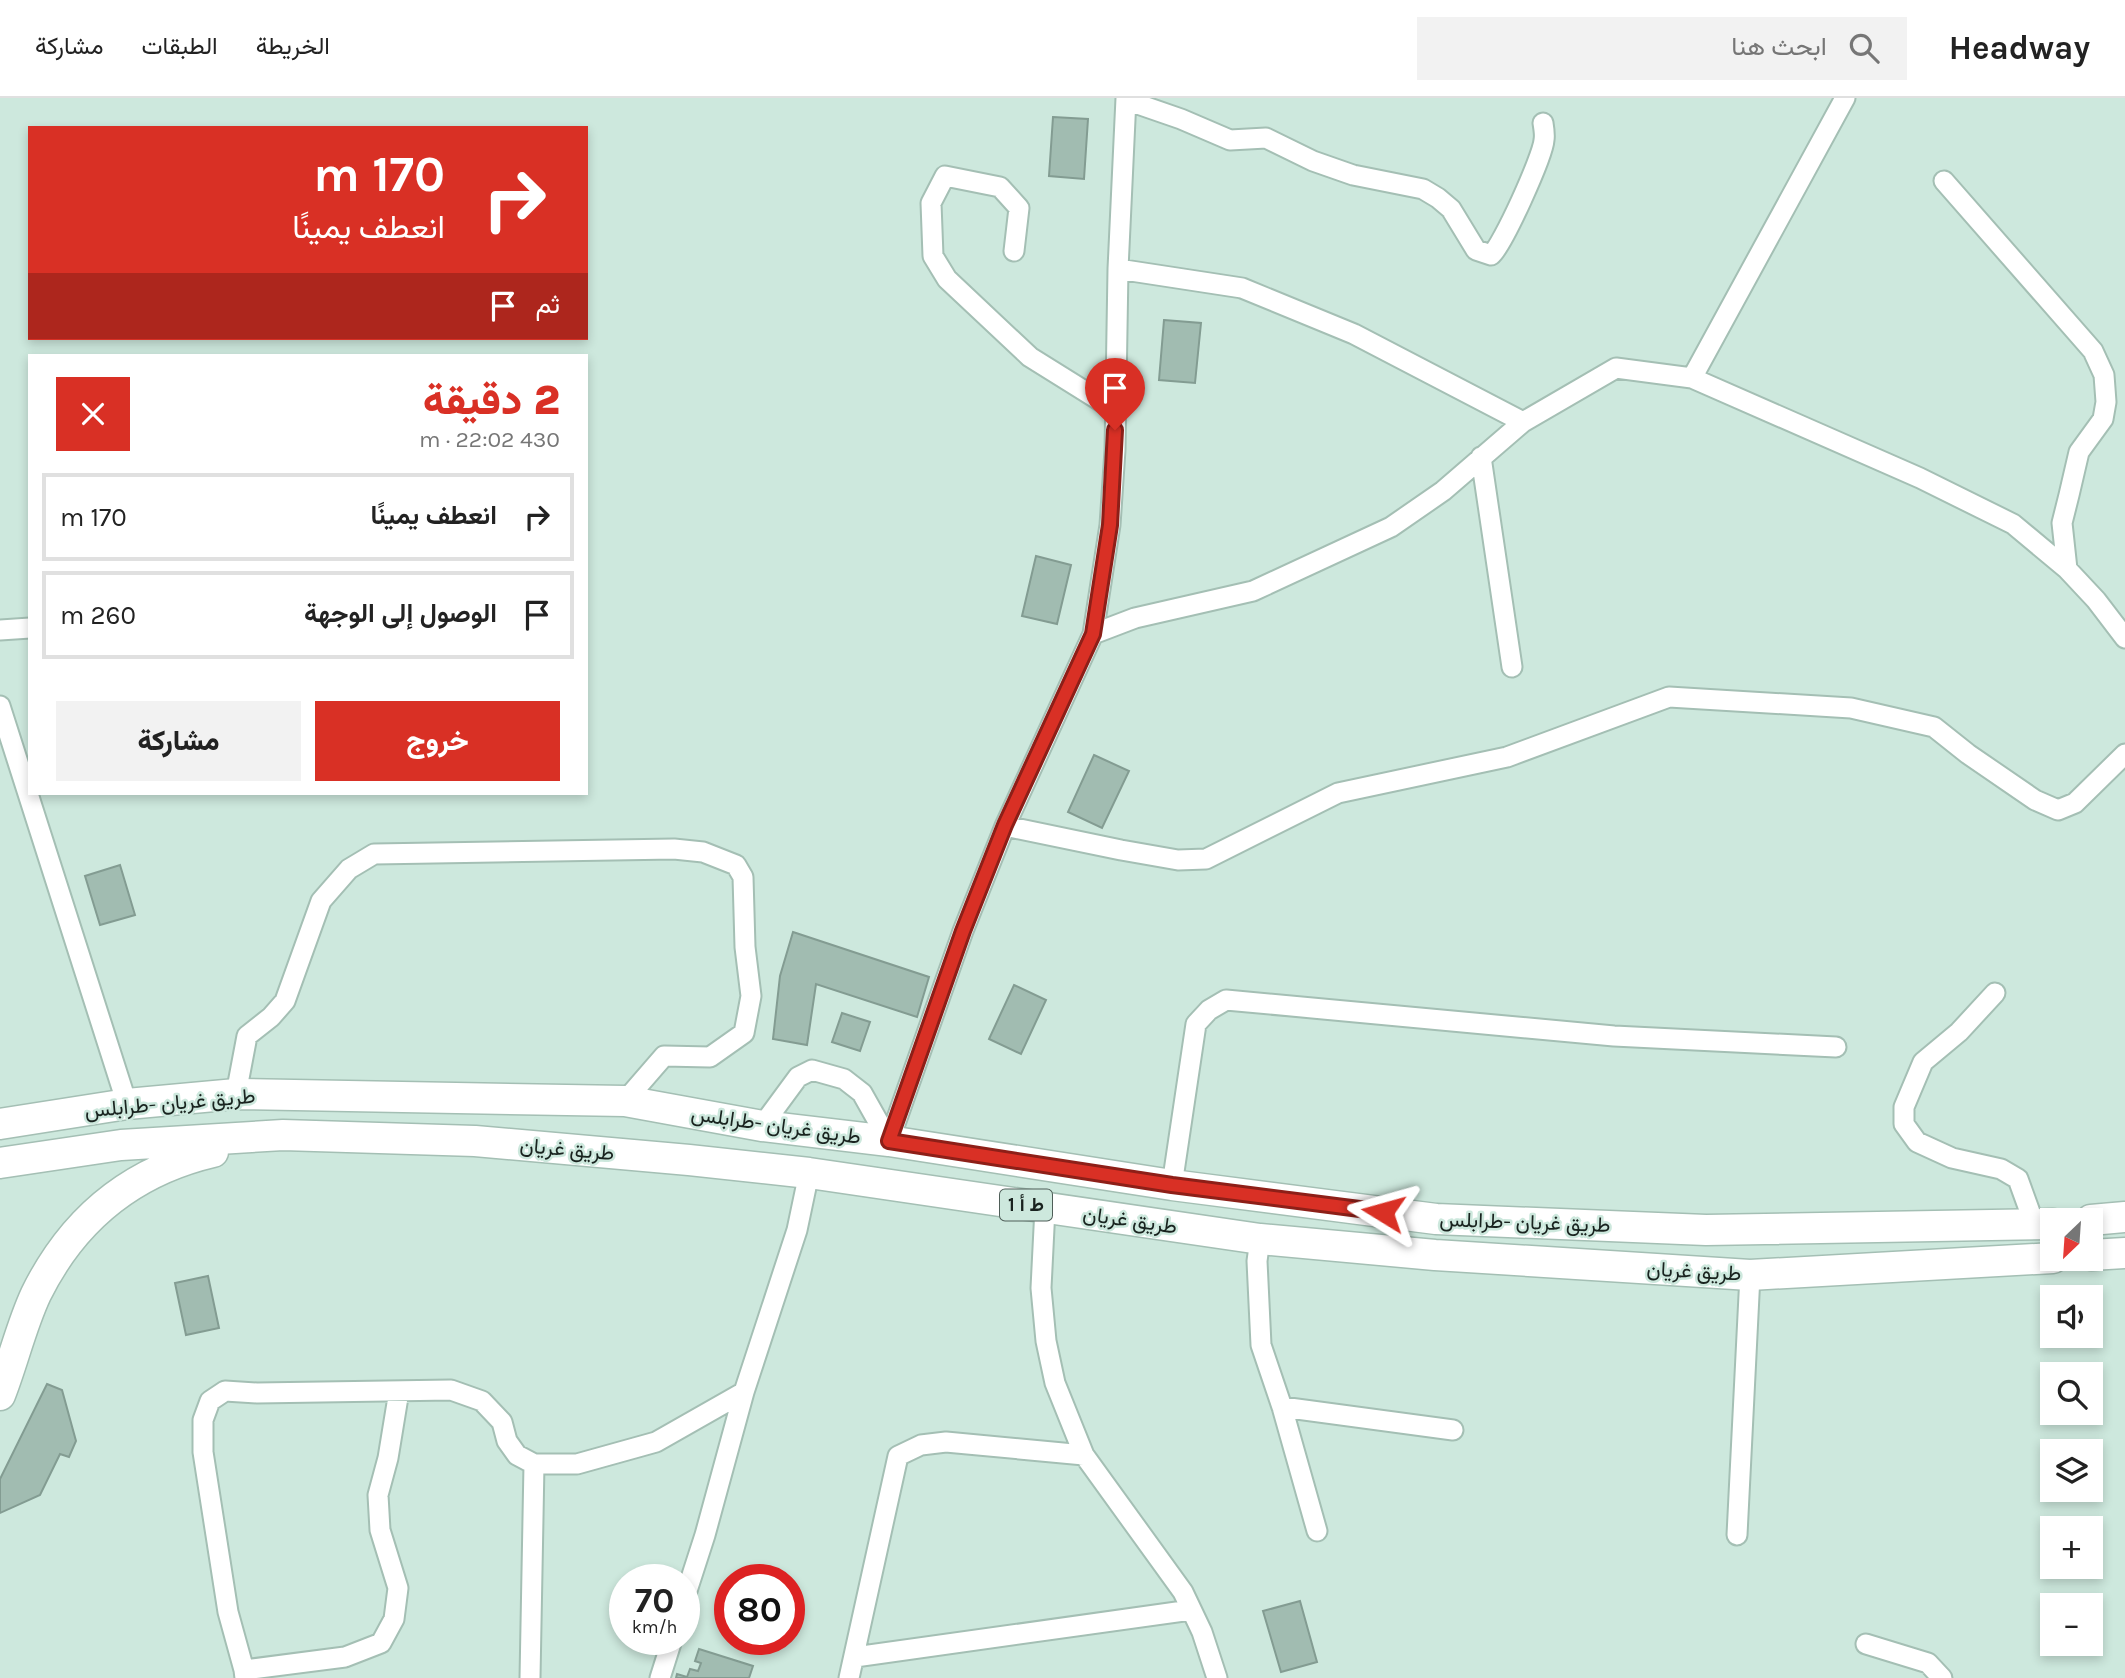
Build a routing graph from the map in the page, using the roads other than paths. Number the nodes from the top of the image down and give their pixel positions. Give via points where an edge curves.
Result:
1 (1845, 98) edge
2 (1126, 99) edge
3 (1544, 123) dead end
4 (1944, 181) dead end
5 (1014, 251) dead end
6 (1118, 269) junction
7 (1692, 378) junction
8 (1115, 410) junction
9 (1522, 422) junction
10 (1481, 457) junction
11 (2067, 569) junction
12 (28, 628) edge
13 (0, 630) edge
14 (1093, 634) junction
15 (2125, 638) edge
16 (1511, 667) dead end
17 (0, 706) edge
18 (2125, 754) edge
19 (28, 794) edge
20 (28, 795) edge
21 (1005, 825) junction
22 (1995, 993) dead end
23 (1836, 1047) dead end
24 (236, 1094) junction
25 (625, 1101) junction
26 (127, 1104) junction
27 (0, 1124) edge
28 (762, 1126) junction
29 (283, 1135) junction
30 (889, 1141) junction
31 (0, 1163) edge
32 (809, 1173) junction
33 (1172, 1185) junction
34 (1045, 1208) junction
35 (2125, 1217) edge
36 (2040, 1218) edge
37 (2104, 1219) edge
38 (2040, 1225) edge
39 (1260, 1239) junction
40 (2125, 1254) edge
41 (2104, 1255) edge
42 (2040, 1259) edge
43 (1750, 1275) junction
44 (399, 1391) junction
45 (744, 1392) junction
46 (0, 1395) edge
47 (1282, 1407) junction
48 (1453, 1430) dead end
49 (1084, 1455) junction
50 (534, 1464) junction
51 (1317, 1531) dead end
52 (1737, 1535) dead end
53 (696, 1564) edge
54 (1191, 1610) junction
55 (1866, 1644) dead end
56 (667, 1655) edge
57 (855, 1657) junction
58 (244, 1674) edge
59 (530, 1678) edge
60 (660, 1678) edge
61 (849, 1678) edge
62 (1217, 1678) edge
63 (1942, 1678) edge

1 - 7 street
2 - 3 street via 1230,140 1266,138 1353,175 1423,190 1451,209 1472,245 1486,255 1494,253 1502,240 1539,158
2 - 6 street
4 - 11 street via 2093,351 2104,374 2103,419 2079,453 2062,523
5 - 8 street via 1019,208 1007,194 1000,187 945,176 931,202 933,256 947,279 1030,357
6 - 8 street
6 - 9 street via 1242,288 1354,334
7 - 9 street via 1616,368
7 - 11 street via 2013,524
8 - 14 street via 1110,525
9 - 10 street
10 - 14 street via 1443,491 1391,527 1253,591 1135,618
10 - 16 street
11 - 15 street
12 - 13 street
14 - 21 street
17 - 19 street
18 - 21 street via 2075,803 2058,810 2035,800 1934,727 1851,708 1669,697 1507,757 1338,793 1206,859 1178,860
20 - 26 street
21 - 30 street
22 - 36 street via 1923,1062 1905,1107 1904,1124 1917,1142 1952,1158 2001,1169 2018,1179
23 - 33 street via 1614,1036 1226,1000 1196,1024
24 - 25 highway, طريق غريان -طرابلس / ط أ 1
24 - 25 street via 247,1036 285,1001 321,901 349,869 374,854 703,852 736,865 743,877 751,996 744,1033 710,1056 664,1056
24 - 26 highway, طريق غريان -طرابلس / ط أ 1
25 - 28 highway, طريق غريان -طرابلس / ط أ 1
26 - 27 highway, طريق غريان -طرابلس / ط أ 1
28 - 30 highway, طريق غريان -طرابلس / ط أ 1
28 - 30 street via 798,1077 812,1070 844,1079 862,1093
29 - 31 highway, طريق غريان / ط أ 1 via 121,1145
29 - 32 highway, طريق غريان / ط أ 1 via 475,1141
29 - 46 highway via 156,1170 97,1210 53,1264 36,1296
30 - 33 highway, طريق غريان -طرابلس / ط أ 1
32 - 34 highway, طريق غريان / ط أ 1
32 - 45 street via 797,1230
33 - 38 highway, طريق غريان -طرابلس / ط أ 1 via 1436,1219 1706,1230
34 - 39 highway, طريق غريان / ط أ 1
34 - 49 street via 1041,1288 1046,1341 1055,1382
35 - 37 highway
39 - 43 highway, طريق غريان / ط أ 1
39 - 47 street via 1261,1345
40 - 41 highway
42 - 43 highway, طريق غريان / ط أ 1
43 - 52 street
44 - 50 street via 451,1390 482,1401 502,1422 517,1455
44 - 58 street via 378,1494 380,1530 398,1588 394,1619 381,1643 345,1657
44 - 58 street via 225,1391 210,1401 203,1420 203,1452 228,1612
45 - 50 street via 656,1442 577,1464
45 - 53 street
47 - 48 street
47 - 51 street
49 - 54 street via 1159,1556
49 - 57 street via 946,1442 898,1456
50 - 59 street
54 - 57 street
54 - 62 street
55 - 63 street via 1928,1663
56 - 60 street
57 - 61 street

